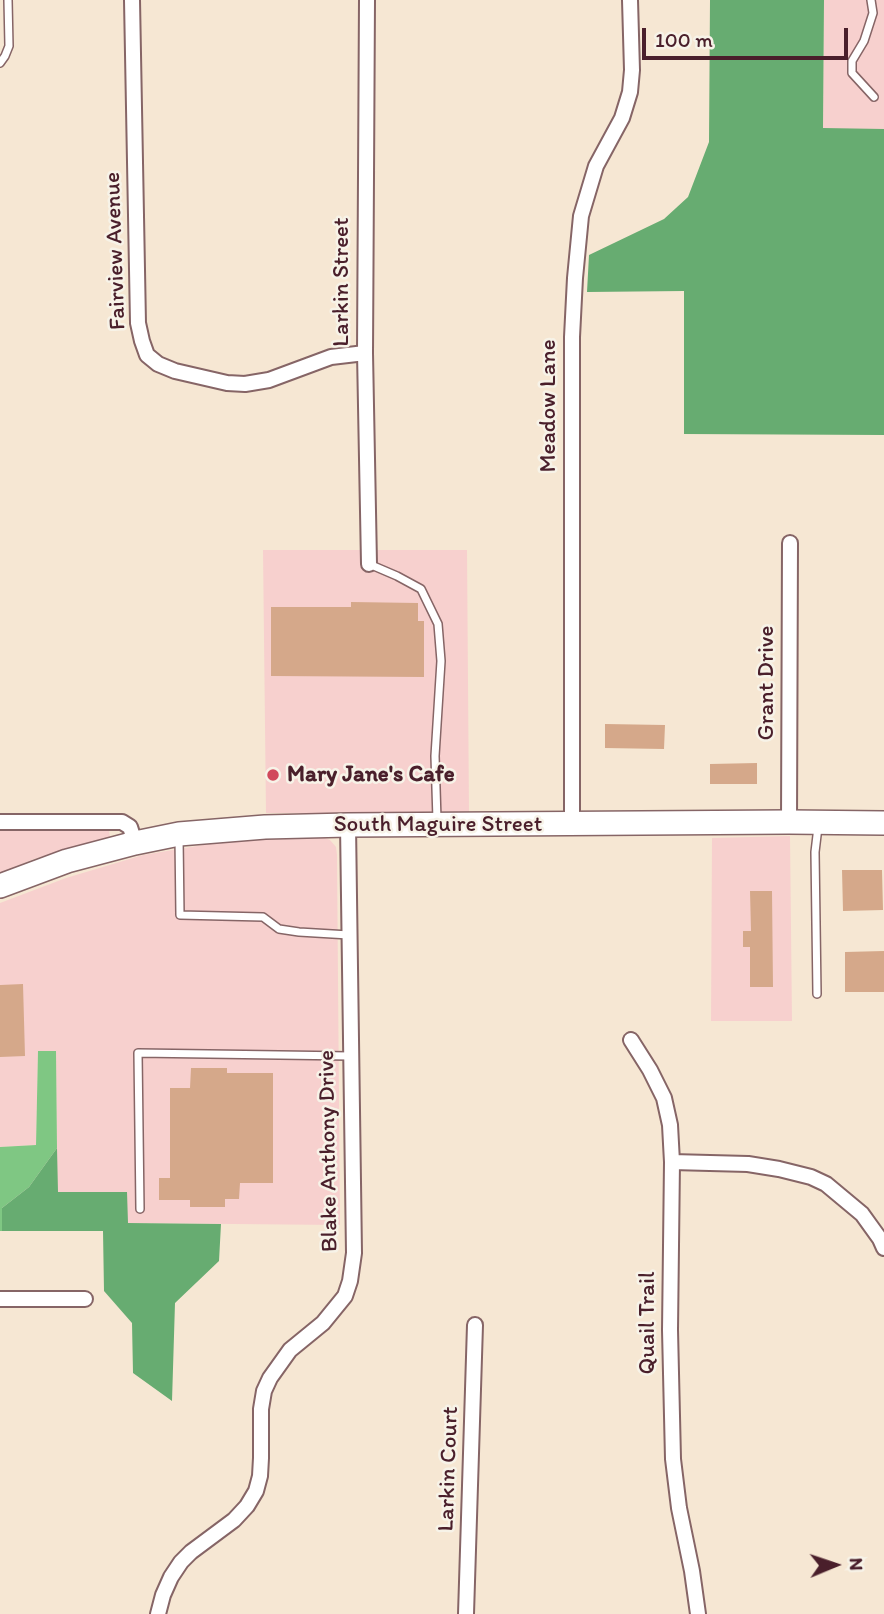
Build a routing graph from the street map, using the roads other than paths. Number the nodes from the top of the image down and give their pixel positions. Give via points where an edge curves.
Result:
1 (8, 0) edge
2 (132, 0) edge
3 (367, 0) edge
4 (631, 0) edge
5 (871, 0) edge
6 (0, 63) edge
7 (874, 97) dead end
8 (365, 353) junction
9 (790, 543) dead end
10 (369, 564) joint
11 (0, 822) edge
12 (789, 822) junction
13 (819, 823) junction
14 (572, 824) junction
15 (884, 824) edge
16 (348, 825) junction
17 (437, 825) junction
18 (179, 834) junction
19 (135, 843) junction
20 (0, 886) edge
21 (349, 935) junction
22 (817, 994) dead end
23 (631, 1040) dead end
24 (350, 1056) junction
25 (672, 1163) junction
26 (140, 1209) dead end
27 (884, 1248) edge
28 (85, 1298) dead end
29 (0, 1299) edge
30 (475, 1325) dead end
31 (158, 1614) edge
32 (466, 1614) edge
33 (698, 1614) edge

1 - 6 lane via 9,46
2 - 8 street, Fairview Avenue via 138,323 147,355 174,371 245,383 269,380 331,357
3 - 8 street, Larkin Street
4 - 14 street, Meadow Lane via 631,92 596,166 581,216 575,278
5 - 7 lane via 873,13 852,61 852,73
8 - 10 street, Larkin Street
9 - 12 street, Grant Drive
10 - 17 lane via 421,589 438,624
11 - 19 street via 122,822 130,827
12 - 13 main road, South Maguire Street
12 - 14 main road, South Maguire Street
13 - 15 main road, South Maguire Street
13 - 22 lane via 815,852
14 - 17 main road, South Maguire Street
16 - 17 main road, South Maguire Street
16 - 18 main road, South Maguire Street
16 - 21 street, Blake Anthony Drive
18 - 19 main road, South Maguire Street
18 - 21 lane via 180,915 263,916 279,929
19 - 20 main road, South Maguire Street
21 - 24 street, Blake Anthony Drive
23 - 25 street, Quail Trail via 664,1098
24 - 26 lane via 138,1053
24 - 31 street, Blake Anthony Drive via 354,1253 345,1296 323,1323 290,1350 270,1378 261,1409 256,1491 234,1520 181,1562
25 - 27 street via 748,1164 811,1177 862,1214
25 - 33 street, Quail Trail via 673,1459
28 - 29 street
30 - 32 street, Larkin Court

